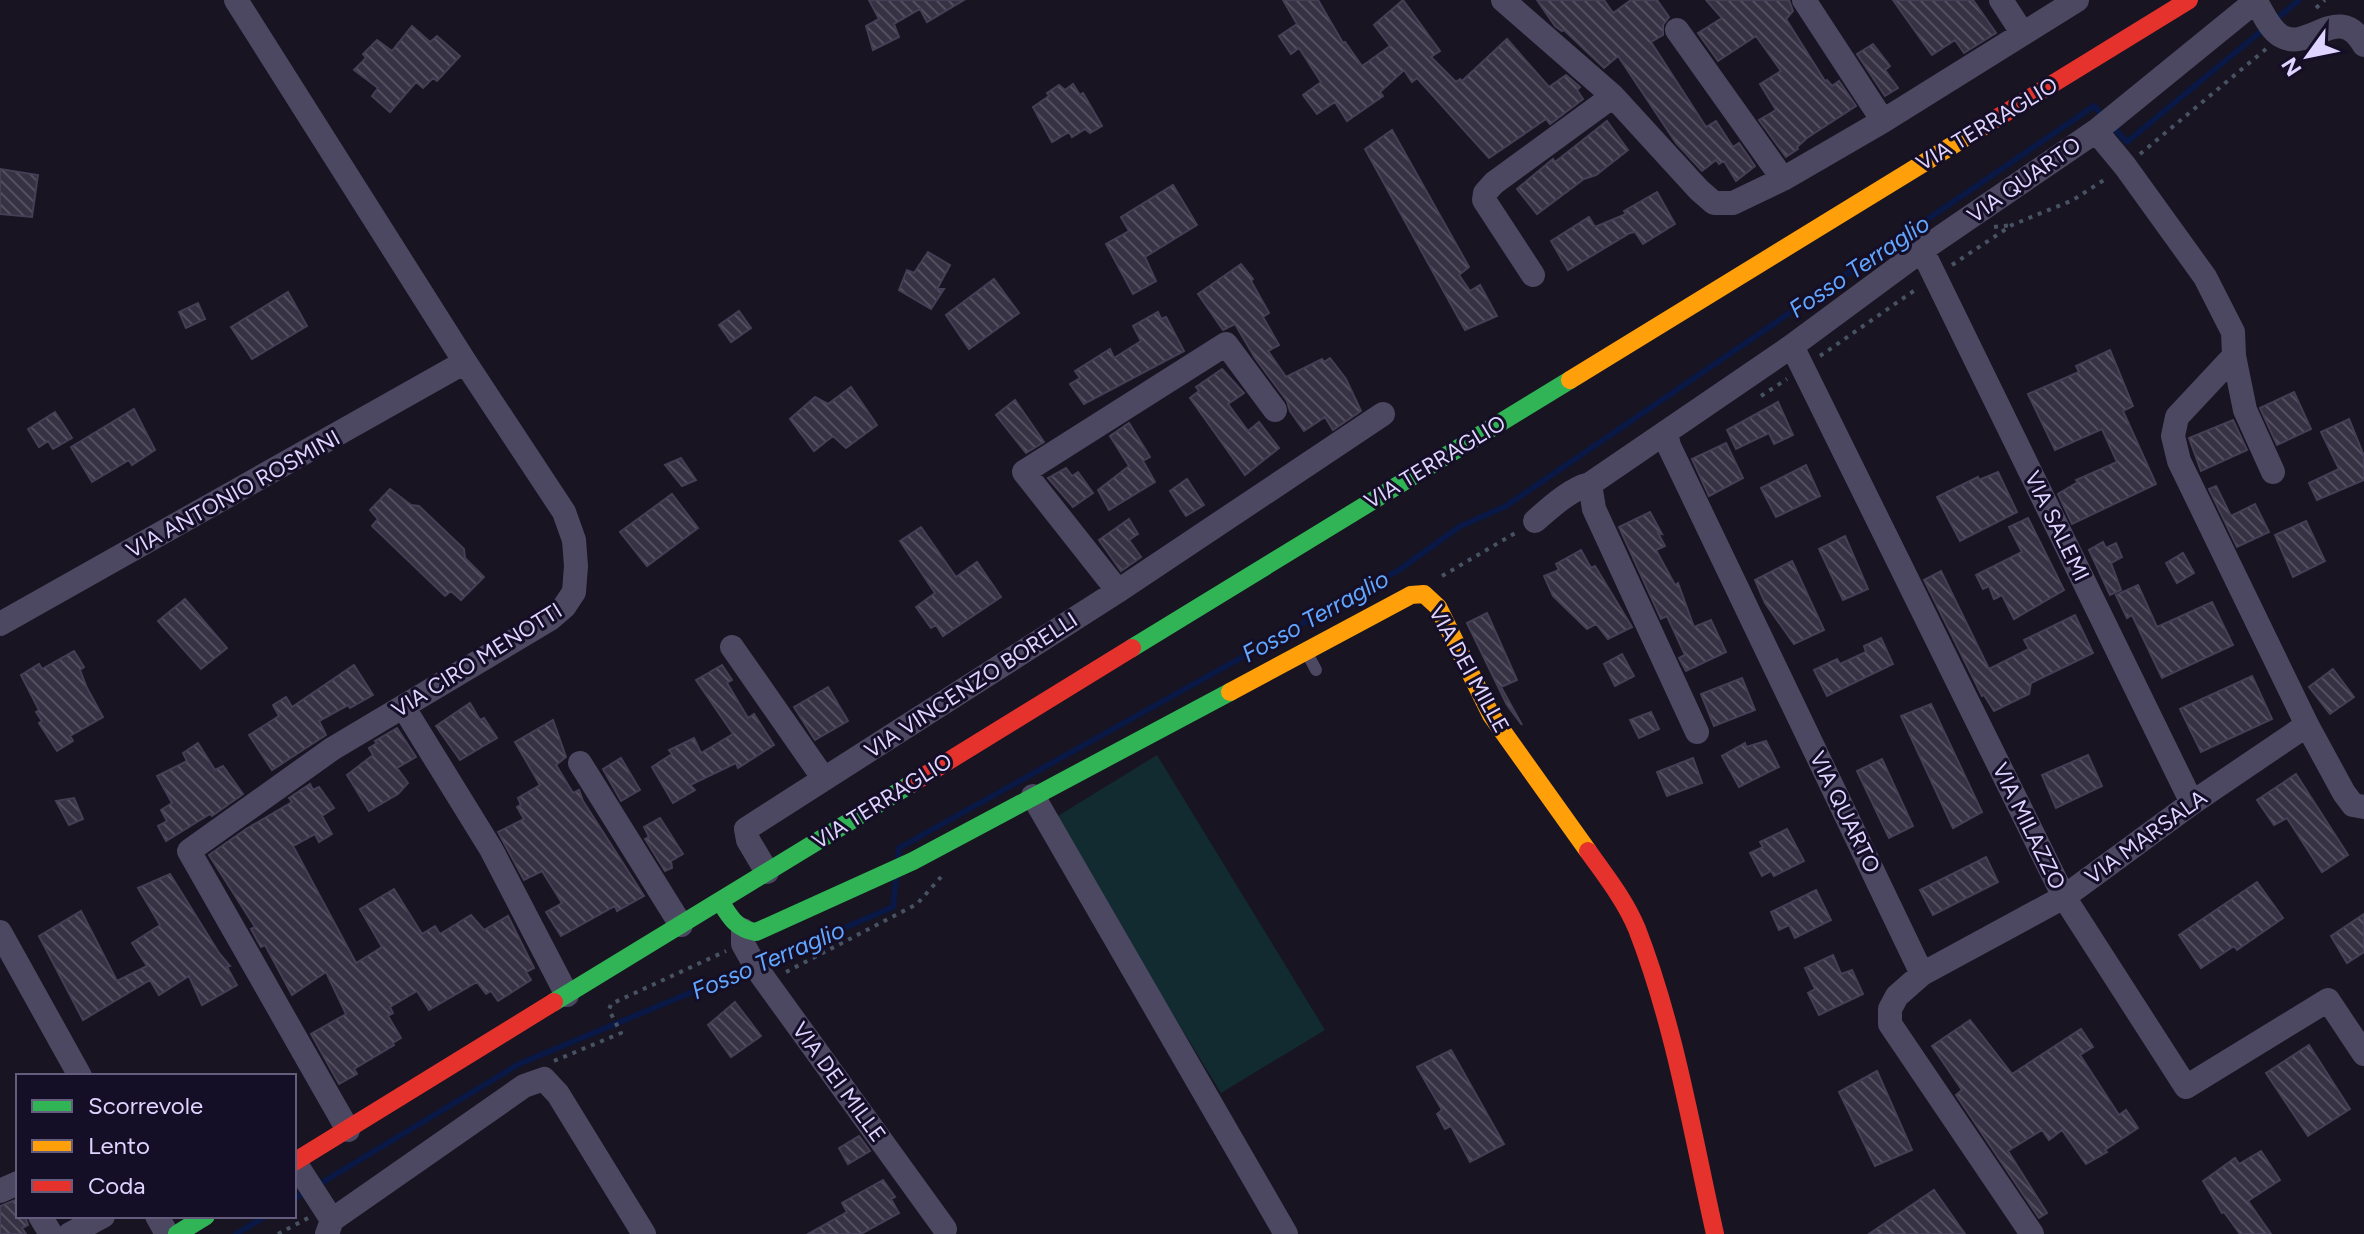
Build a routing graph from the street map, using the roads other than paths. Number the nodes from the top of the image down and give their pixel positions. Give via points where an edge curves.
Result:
1 (236, 0) edge
2 (1505, 0) edge
3 (1804, 0) edge
4 (2001, 0) edge
5 (2077, 0) edge
6 (2189, 0) edge
7 (2163, 6) edge
8 (2265, 14) edge
9 (1677, 30) dead end
10 (2023, 34) junction
11 (2364, 45) edge
12 (1613, 96) junction
13 (1883, 121) junction
14 (2104, 127) junction
15 (1783, 179) junction
16 (1922, 250) junction
17 (1533, 275) dead end
18 (1792, 346) junction
19 (2234, 356) junction
20 (465, 362) junction
21 (1275, 410) dead end
22 (1383, 414) dead end
23 (1666, 432) junction
24 (2273, 472) dead end
25 (1590, 484) junction
26 (1535, 521) road end
27 (1118, 591) junction
28 (0, 624) edge
29 (732, 647) dead end
30 (1306, 651) junction
31 (1316, 670) dead end
32 (404, 708) junction
33 (2307, 725) junction
34 (1697, 732) dead end
35 (580, 763) dead end
36 (824, 779) junction
37 (1033, 796) junction
38 (2192, 803) junction
39 (2364, 807) edge
40 (767, 872) junction
41 (2064, 897) junction
42 (720, 901) junction
43 (681, 925) junction
44 (0, 932) edge
45 (747, 948) junction
46 (1922, 974) junction
47 (567, 995) junction
48 (2364, 1054) edge
49 (79, 1074) edge
50 (348, 1130) junction
51 (298, 1167) edge
52 (99, 1218) edge
53 (203, 1218) edge
54 (327, 1219) edge
55 (945, 1229) dead end
56 (70, 1234) edge
57 (177, 1234) edge
58 (644, 1234) edge
59 (1286, 1234) edge
60 (1715, 1234) edge
61 (2032, 1234) edge

1 - 20 street, VIA CIRO MENOTTI
2 - 12 street
3 - 13 street
4 - 10 street
5 - 10 street
6 - 7 main road, VIA TERRAGLIO
7 - 40 main road, VIA TERRAGLIO
8 - 11 street via 2288,39 2346,26
8 - 14 street, VIA QUARTO
9 - 15 street
10 - 13 street
12 - 15 street via 1714,203 1733,203
12 - 17 street via 1485,193 1484,200
13 - 15 street
14 - 16 street, VIA QUARTO
14 - 19 street via 2123,163 2205,277 2233,332
16 - 18 street, VIA QUARTO
16 - 38 street, VIA SALEMI
18 - 23 street, VIA QUARTO
18 - 41 street, VIA MILAZZO
19 - 24 street via 2245,410
19 - 33 street via 2177,417 2173,436 2179,461
20 - 28 street, VIA ANTONIO ROSMINI
20 - 32 street, VIA CIRO MENOTTI via 564,512 574,540 574,592 550,619
21 - 27 street via 1226,344 1024,472
22 - 27 street, VIA VINCENZO BORELLI
23 - 25 street, VIA QUARTO
23 - 46 street, VIA QUARTO
25 - 26 street, VIA QUARTO
25 - 34 street via 1594,509
27 - 36 street, VIA VINCENZO BORELLI
29 - 36 street
30 - 31 lane
30 - 37 main road, VIA DEI MILLE via 1152,741
30 - 60 main road, VIA DEI MILLE via 1411,595 1424,594 1438,607 1491,715 1617,892 1636,927 1672,1039
32 - 47 street via 491,849
32 - 50 street, VIA CIRO MENOTTI via 332,749 189,851
33 - 38 street, VIA MARSALA
33 - 39 street via 2344,793 2353,805
35 - 43 street
36 - 40 street, VIA VINCENZO BORELLI via 746,829
37 - 45 main road, VIA DEI MILLE via 883,876 756,932
37 - 59 street
38 - 41 street, VIA MARSALA
40 - 42 main road, VIA TERRAGLIO
41 - 46 street, VIA MARSALA
41 - 48 street, VIA MILAZZO via 2186,1087 2328,1000
42 - 43 main road, VIA TERRAGLIO
42 - 45 main road, VIA DEI MILLE
43 - 47 main road, VIA TERRAGLIO
44 - 49 street
45 - 55 street, VIA DEI MILLE
46 - 61 street, VIA MARSALA via 1897,996 1890,1024
47 - 50 main road, VIA TERRAGLIO
50 - 51 main road, VIA TERRAGLIO
51 - 54 street
52 - 56 street
53 - 57 main road
54 - 58 street via 482,1113 544,1079

